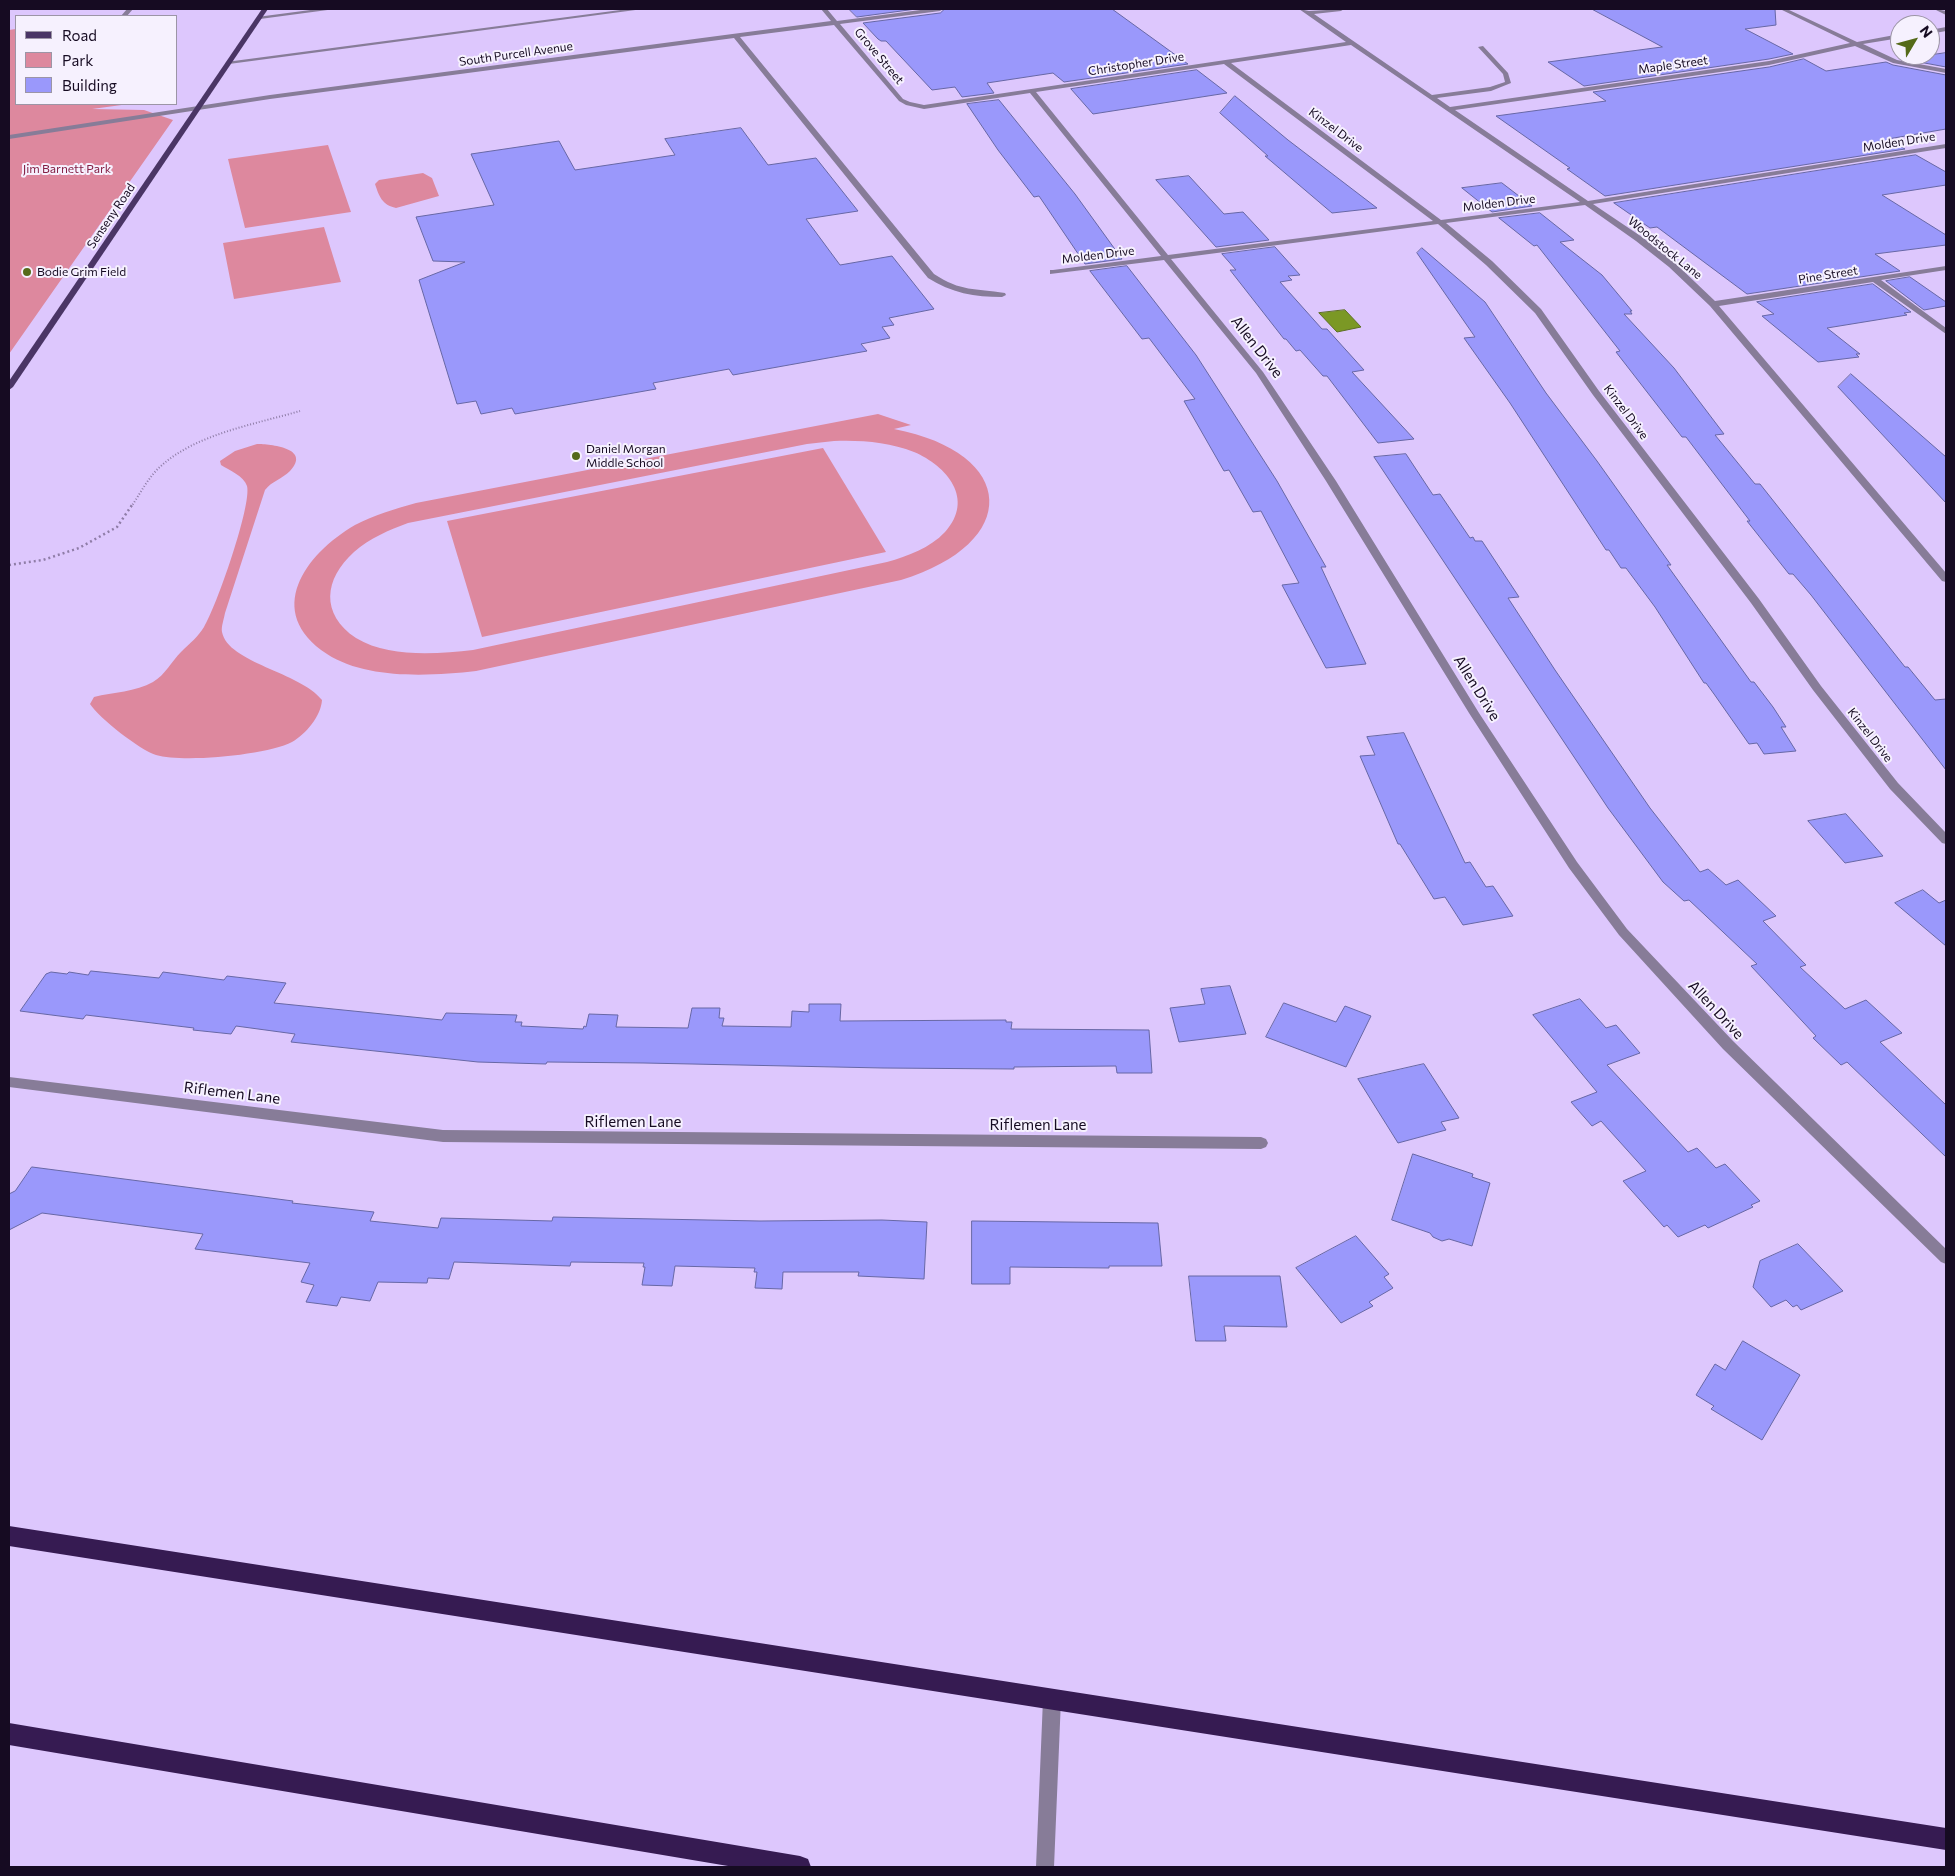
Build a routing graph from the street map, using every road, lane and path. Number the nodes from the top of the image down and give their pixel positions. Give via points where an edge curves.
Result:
1 (265, 9) edge
2 (332, 9) edge
3 (640, 9) edge
4 (824, 9) edge
5 (940, 9) edge
6 (1302, 9) edge
7 (1341, 9) edge
8 (1783, 9) edge
9 (1938, 9) edge
10 (1308, 13) junction
11 (1946, 13) edge
12 (260, 17) junction
13 (837, 22) junction
14 (736, 36) junction
15 (1890, 38) edge
16 (1352, 43) junction
17 (1854, 43) junction
18 (1481, 47) dead end
19 (229, 62) junction
20 (1225, 62) junction
21 (1946, 71) edge
22 (1032, 92) junction
23 (1431, 97) junction
24 (924, 107) joint
25 (198, 108) junction
26 (1449, 109) junction
27 (9, 136) edge
28 (1946, 146) edge
29 (1587, 203) junction
30 (1440, 222) junction
31 (1167, 258) junction
32 (1946, 268) edge
33 (1053, 272) dead end
34 (1874, 279) junction
35 (1002, 296) dead end
36 (1713, 304) junction
37 (1946, 332) edge
38 (9, 387) edge
39 (300, 412) dead end
40 (9, 565) edge
41 (1946, 579) edge
42 (1946, 840) edge
43 (9, 1082) edge
44 (1261, 1143) dead end
45 (1946, 1258) edge
46 (9, 1536) edge
47 (1052, 1699) junction
48 (9, 1734) edge
49 (1946, 1839) edge
50 (800, 1867) edge
51 (1044, 1867) edge

1 - 12 main road, Senseny Road
2 - 12 street
3 - 19 street
4 - 13 street, Grove Street
5 - 13 street, South Purcell Avenue
6 - 10 street, Woodstock Lane
7 - 10 street
8 - 17 street
9 - 11 street
10 - 16 street, Woodstock Lane
12 - 19 main road, Senseny Road
13 - 14 street, South Purcell Avenue
13 - 24 street, Grove Street via 901,100
14 - 25 street, South Purcell Avenue
14 - 35 street via 931,276 952,289
15 - 17 street, Maple Street
16 - 20 street, Christopher Drive
16 - 23 street, Woodstock Lane
17 - 21 street via 1896,62
17 - 26 street, Maple Street via 1769,63
18 - 23 street via 1506,74 1508,83 1491,89
19 - 25 main road, Senseny Road
20 - 22 street, Christopher Drive
20 - 30 street, Kinzel Drive
22 - 24 street, Christopher Drive
22 - 31 street, Allen Drive
23 - 26 street, Woodstock Lane
25 - 27 street, South Purcell Avenue
25 - 38 main road, Senseny Road
26 - 29 street, Woodstock Lane
28 - 29 street, Molden Drive
29 - 30 street, Molden Drive
29 - 36 street, Woodstock Lane via 1654,250
30 - 31 street, Molden Drive
30 - 42 street, Kinzel Drive via 1489,263 1538,311 1817,688 1894,786
31 - 33 street, Molden Drive
31 - 45 street, Allen Drive via 1264,380 1332,481 1474,713 1562,849 1624,932 1728,1044
32 - 34 street, Pine Street
34 - 36 street, Pine Street
34 - 37 street
36 - 41 street, Woodstock Lane
39 - 40 path via 237,429 176,453 159,467 117,527 79,548 43,560
43 - 44 street, Riflemen Lane via 443,1136
46 - 47 highway
47 - 49 highway
47 - 51 street
48 - 50 highway

